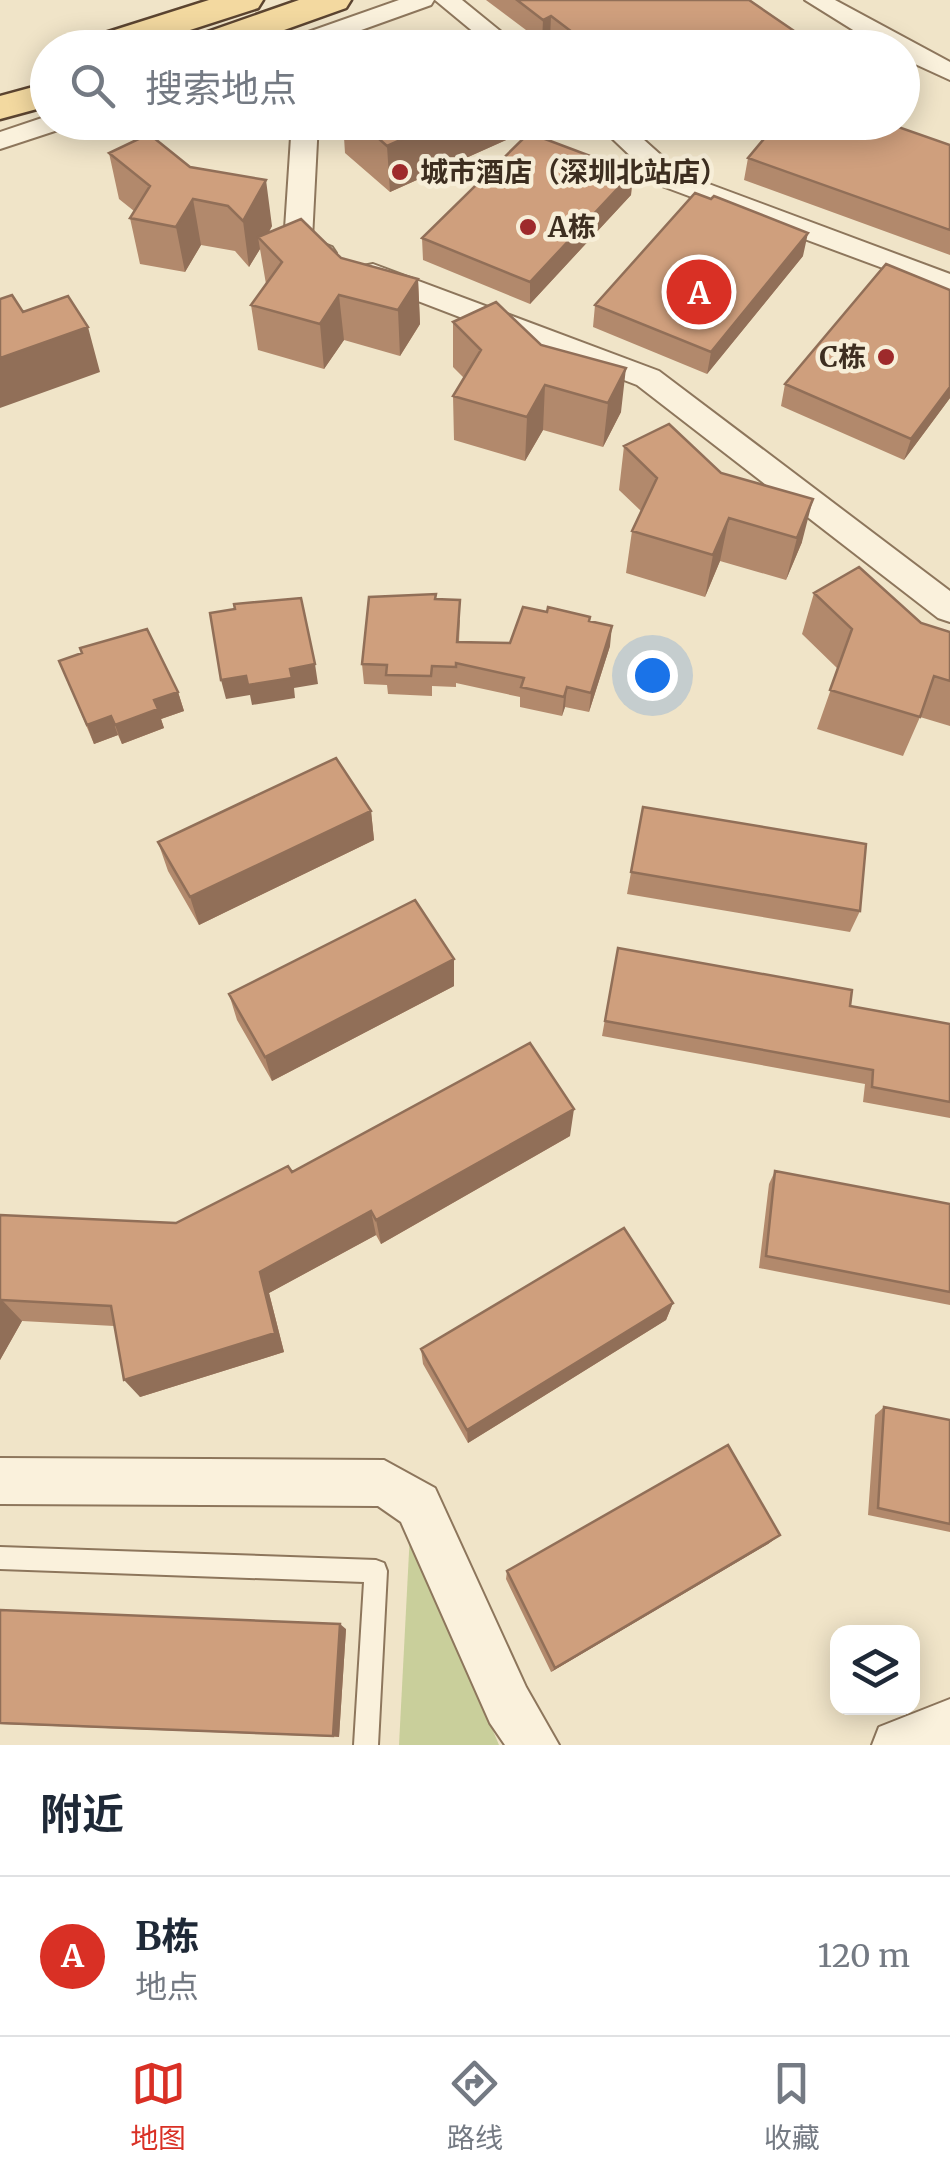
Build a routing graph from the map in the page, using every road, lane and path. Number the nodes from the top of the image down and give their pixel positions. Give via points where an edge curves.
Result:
1 (245, 0) edge
2 (333, 0) edge
3 (422, 0) edge
4 (446, 0) edge
5 (818, 0) edge
6 (152, 30) edge
7 (247, 30) edge
8 (337, 30) edge
9 (485, 30) edge
10 (870, 30) edge
11 (920, 57) edge
12 (30, 67) edge
13 (950, 72) edge
14 (0, 76) edge
15 (30, 99) edge
16 (0, 108) edge
17 (30, 130) edge
18 (0, 140) edge
19 (303, 140) edge
20 (628, 140) edge
21 (950, 284) edge
22 (950, 609) edge
23 (0, 1481) edge
24 (0, 1558) edge
25 (950, 1724) edge
26 (366, 1745) edge
27 (534, 1745) edge
28 (896, 1745) edge

1 - 6 main road
2 - 7 main road
3 - 8 street
4 - 9 street
5 - 10 street
11 - 13 street
12 - 14 main road
15 - 16 main road
17 - 18 street
19 - 22 street via 298,244 648,378
20 - 21 street via 672,180
23 - 27 street via 384,1483 418,1504 508,1705
24 - 26 lane via 376,1571
25 - 28 street

